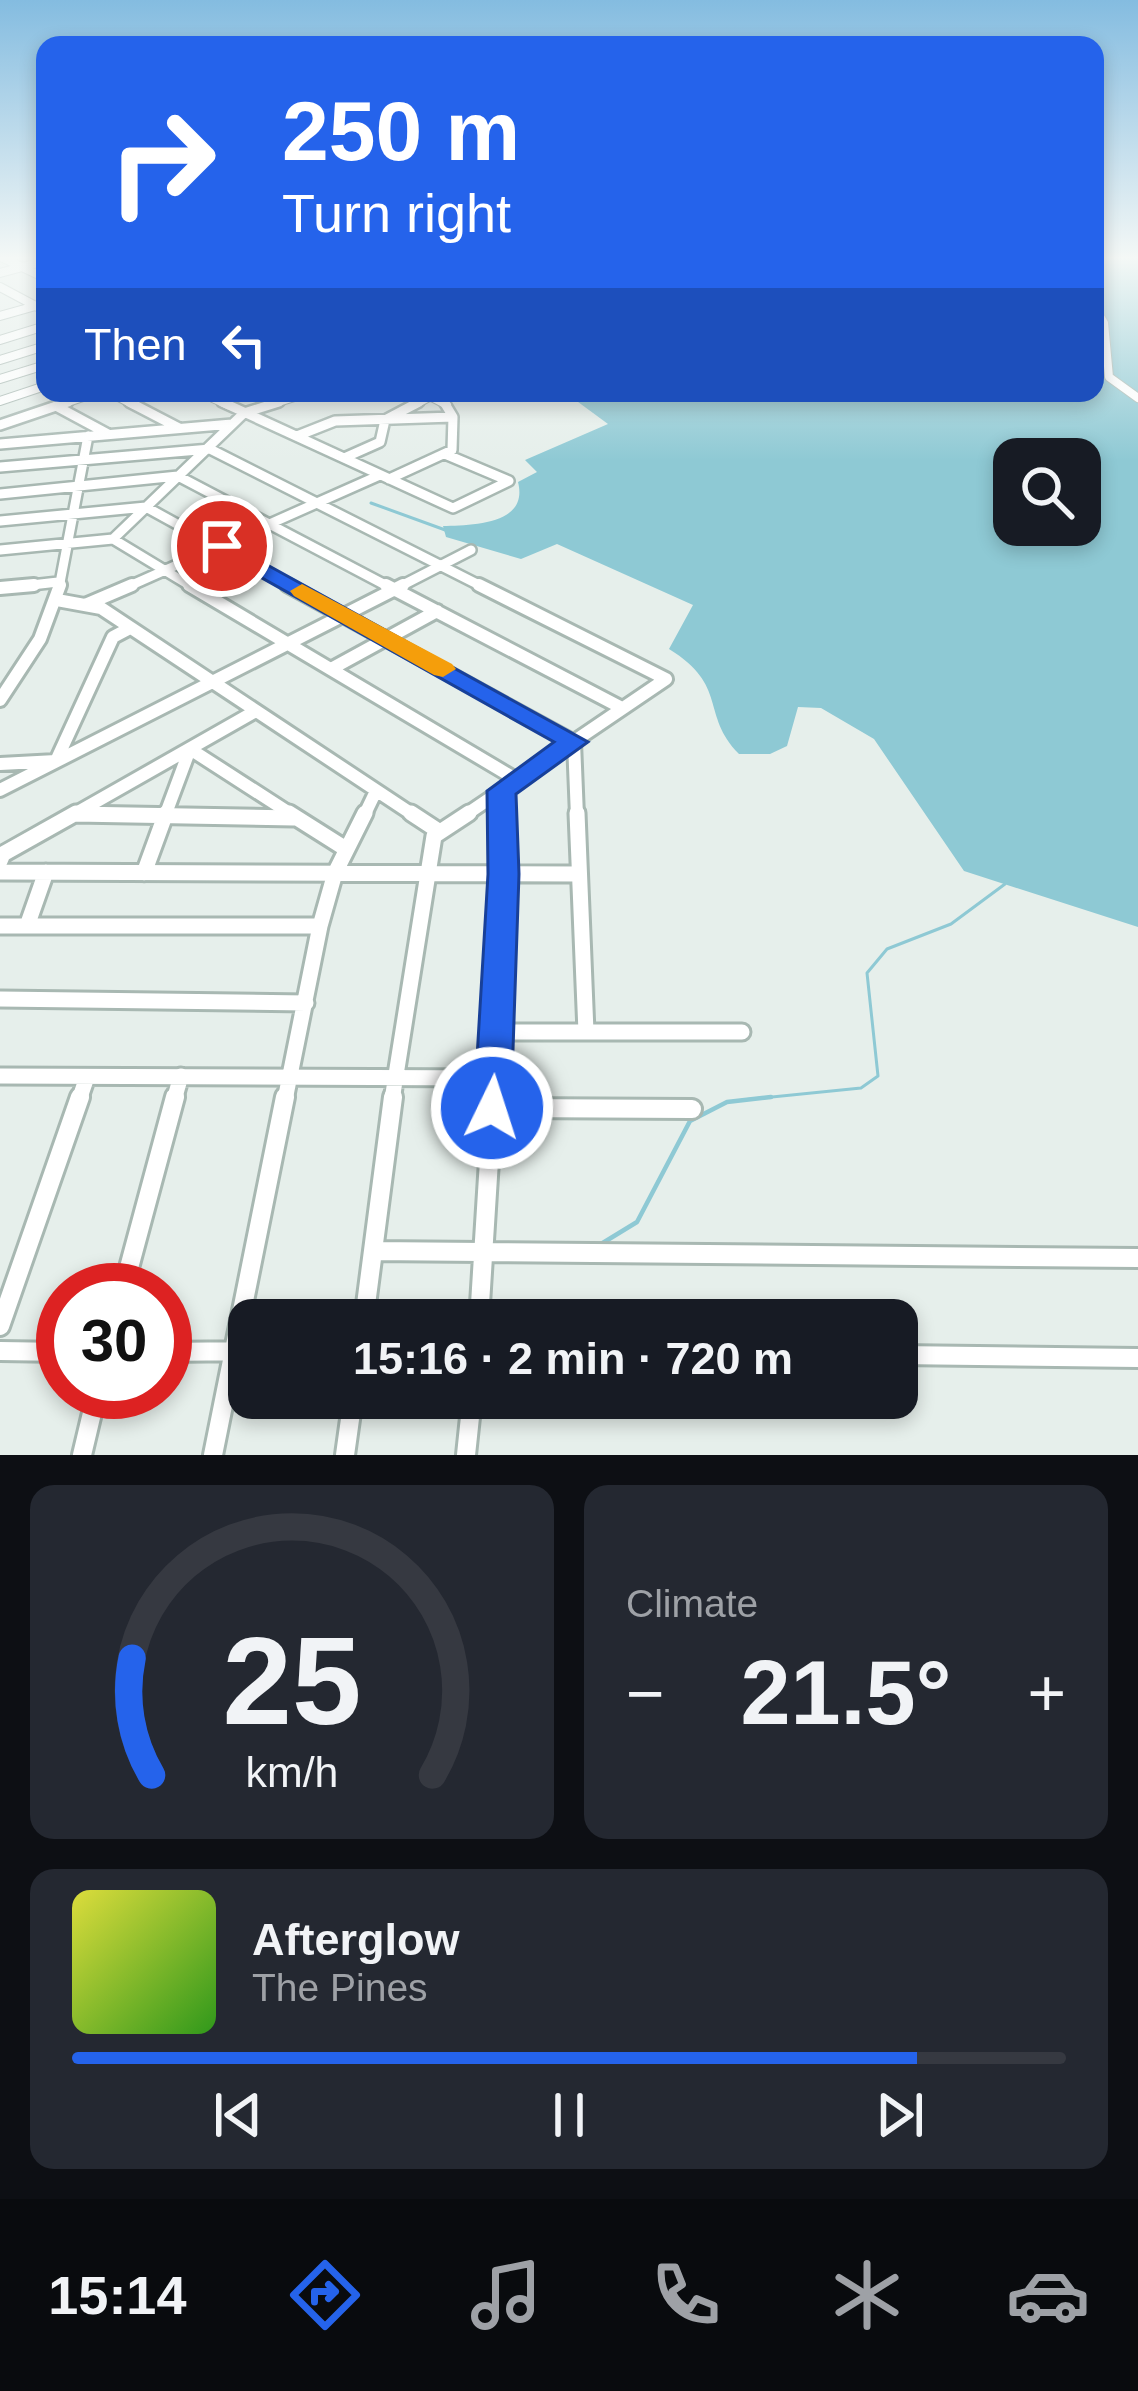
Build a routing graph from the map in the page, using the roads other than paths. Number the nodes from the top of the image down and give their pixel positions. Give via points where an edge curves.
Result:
1 (1104, 326) edge
2 (36, 329) edge
3 (2, 339) edge
4 (36, 349) edge
5 (28, 352) junction
6 (36, 357) edge
7 (0, 360) edge
8 (36, 366) edge
9 (0, 379) edge
10 (36, 389) edge
11 (1138, 398) edge
12 (0, 401) edge
13 (68, 402) edge
14 (128, 402) edge
15 (221, 402) edge
16 (279, 402) edge
17 (414, 402) edge
18 (444, 402) edge
19 (56, 406) junction
20 (244, 413) junction
21 (453, 417) junction
22 (385, 420) junction
23 (233, 423) junction
24 (0, 425) edge
25 (181, 429) junction
26 (109, 434) junction
27 (88, 436) junction
28 (297, 436) junction
29 (0, 444) edge
30 (210, 449) junction
31 (445, 454) junction
32 (344, 458) junction
33 (83, 460) junction
34 (0, 467) edge
35 (178, 476) junction
36 (384, 477) junction
37 (78, 487) junction
38 (0, 494) edge
39 (321, 503) junction
40 (146, 507) junction
41 (72, 514) junction
42 (0, 521) edge
43 (274, 524) junction
44 (113, 539) junction
45 (66, 543) junction
46 (222, 546) junction
47 (0, 550) edge
48 (471, 550) dead end
49 (442, 565) junction
50 (166, 571) junction
51 (58, 582) junction
52 (0, 588) edge
53 (395, 589) junction
54 (57, 601) junction
55 (83, 605) junction
56 (437, 611) junction
57 (345, 615) junction
58 (130, 628) junction
59 (388, 638) junction
60 (289, 644) junction
61 (331, 669) junction
62 (210, 683) junction
63 (0, 700) edge
64 (622, 708) junction
65 (254, 712) junction
66 (574, 742) junction
67 (190, 749) junction
68 (56, 761) junction
69 (0, 764) edge
70 (519, 781) junction
71 (0, 790) edge
72 (376, 791) junction
73 (502, 791) junction
74 (73, 814) junction
75 (165, 817) junction
76 (298, 818) junction
77 (440, 832) junction
78 (346, 849) junction
79 (0, 861) edge
80 (0, 872) edge
81 (46, 872) junction
82 (144, 873) junction
83 (334, 873) junction
84 (428, 874) junction
85 (503, 874) junction
86 (580, 874) junction
87 (0, 926) edge
88 (27, 926) junction
89 (320, 926) junction
90 (0, 999) edge
91 (306, 1003) junction
92 (497, 1032) junction
93 (586, 1032) junction
94 (742, 1032) dead end
95 (0, 1076) edge
96 (181, 1076) junction
97 (87, 1077) junction
98 (292, 1077) junction
99 (394, 1078) junction
100 (494, 1078) junction
101 (492, 1108) junction
102 (692, 1109) dead end
103 (373, 1251) junction
104 (483, 1252) junction
105 (1138, 1258) edge
106 (131, 1263) edge
107 (251, 1299) edge
108 (367, 1299) edge
109 (480, 1299) edge
110 (0, 1326) edge
111 (0, 1351) edge
112 (228, 1351) edge
113 (36, 1352) edge
114 (192, 1352) edge
115 (918, 1355) edge
116 (1138, 1358) edge
117 (228, 1401) edge
118 (91, 1419) edge
119 (350, 1419) edge
120 (470, 1419) edge
121 (82, 1455) edge
122 (213, 1455) edge
123 (345, 1455) edge
124 (466, 1455) edge

1 - 11 street via 1109,377
2 - 3 street
3 - 5 street
4 - 5 street
5 - 6 street
5 - 7 street
8 - 9 street
10 - 12 street
13 - 19 street
14 - 25 street
15 - 20 street
16 - 20 street
17 - 22 street
18 - 21 street
19 - 24 street
19 - 26 street
20 - 23 street
20 - 28 street
21 - 22 street
21 - 31 street
22 - 28 street via 334,421
22 - 32 street via 380,442
23 - 25 street
23 - 30 street
25 - 26 street
26 - 27 street
27 - 29 street
27 - 33 street
28 - 32 street
30 - 33 street
30 - 35 street
30 - 39 street
31 - 36 street
31 - 36 street via 509,481 453,508
32 - 36 street
33 - 34 street
33 - 37 street
35 - 37 street
35 - 40 street
35 - 43 street
36 - 39 street
37 - 38 street
37 - 41 street
39 - 43 street
39 - 49 street
40 - 41 street
40 - 44 street
40 - 46 street
41 - 42 street
41 - 45 street
43 - 46 street
43 - 53 street
44 - 45 street
44 - 50 street
45 - 47 street
45 - 51 street
46 - 50 street
46 - 57 street
48 - 49 street
49 - 53 street
49 - 64 street via 667,679
50 - 55 street
50 - 60 street
51 - 52 street
51 - 54 street
53 - 56 street
53 - 57 street
54 - 55 street
54 - 63 street
55 - 58 street
56 - 59 street
56 - 64 street
57 - 59 street
57 - 60 street
58 - 62 street
58 - 68 street via 113,637
59 - 61 street
59 - 66 street
60 - 61 street
60 - 62 street
61 - 70 street
62 - 65 street
62 - 68 street
64 - 66 street
65 - 67 street
65 - 72 street
66 - 70 street
66 - 86 street
67 - 74 street
67 - 75 street
67 - 76 street
68 - 69 street
68 - 71 street
70 - 73 street
72 - 77 street
72 - 78 street
73 - 77 street
73 - 85 street
74 - 75 street
74 - 79 street
75 - 76 street
75 - 82 street
76 - 78 street
77 - 84 street
78 - 83 street
80 - 81 street
81 - 82 street
81 - 88 street
82 - 83 street
83 - 84 street
83 - 89 street
84 - 85 street
84 - 99 street
85 - 86 street
85 - 92 street
86 - 93 street
87 - 88 street
88 - 89 street
89 - 91 street
90 - 91 street
91 - 98 street
92 - 93 street
92 - 100 street
93 - 94 street
95 - 97 street
96 - 97 street
96 - 98 street
96 - 106 street
97 - 110 street
98 - 99 street
98 - 107 street
99 - 100 street
99 - 103 street
100 - 101 street
101 - 102 street
101 - 104 street
103 - 104 street
103 - 108 street
104 - 105 street
104 - 109 street
111 - 113 street
112 - 114 street
115 - 116 street
117 - 122 street
118 - 121 street
119 - 123 street
120 - 124 street

